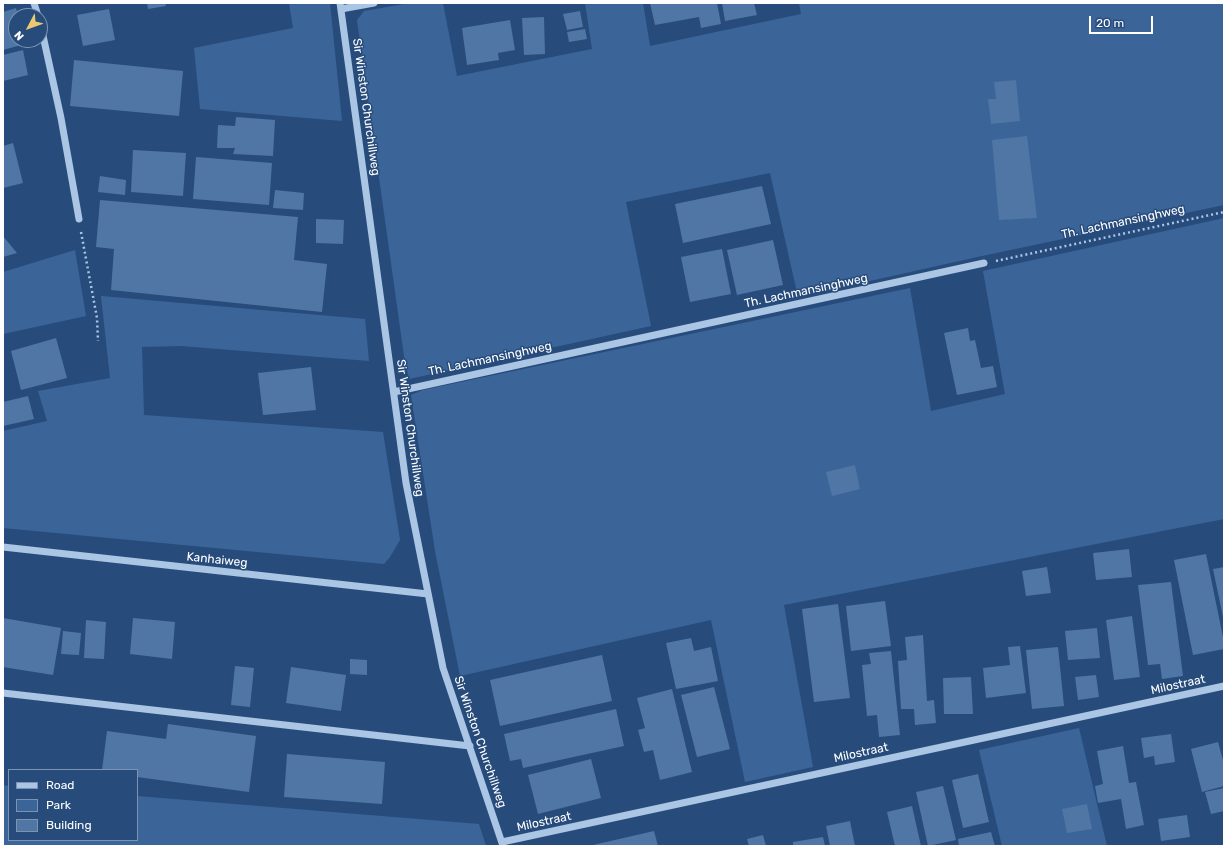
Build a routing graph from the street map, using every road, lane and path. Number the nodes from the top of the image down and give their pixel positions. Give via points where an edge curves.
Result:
1 (374, 3) edge
2 (341, 6) edge
3 (46, 48) edge
4 (1224, 212) edge
5 (79, 219) joint
6 (984, 263) joint
7 (98, 341) dead end
8 (394, 392) junction
9 (3, 547) edge
10 (428, 594) junction
11 (1224, 686) edge
12 (3, 693) edge
13 (470, 746) junction
14 (503, 844) edge

1 - 2 street
2 - 8 street, Sir Winston Churchillweg
3 - 5 street
4 - 6 path, Th. Lachmansinghweg
5 - 7 path via 97,318
6 - 8 street, Th. Lachmansinghweg
8 - 10 street, Sir Winston Churchillweg via 406,483
9 - 10 street, Kanhaiweg
10 - 13 street, Sir Winston Churchillweg via 443,668
11 - 14 street, Milostraat
12 - 13 street
13 - 14 street, Sir Winston Churchillweg

